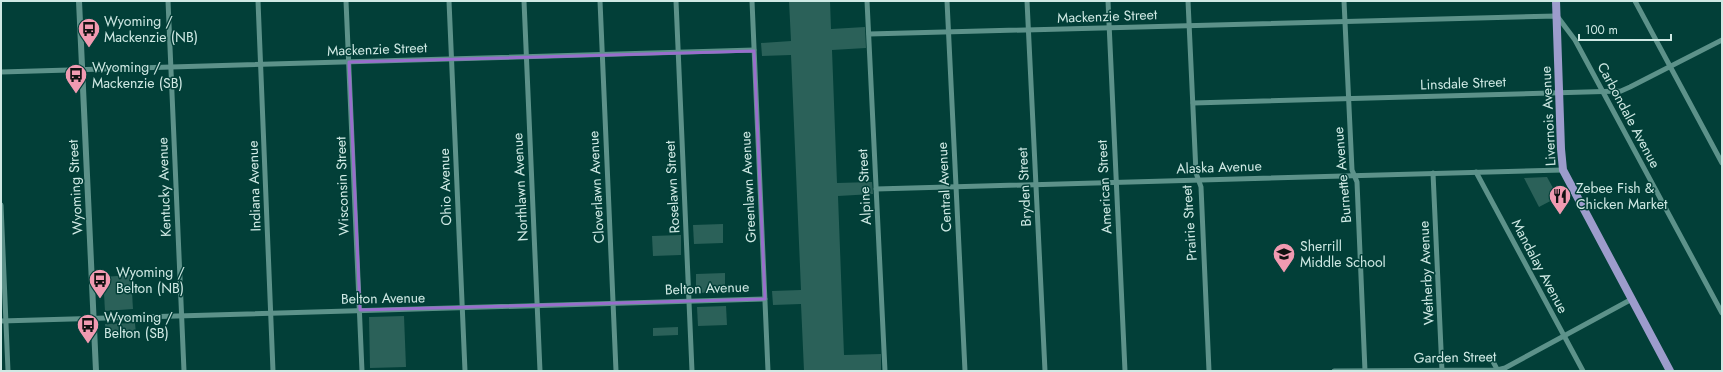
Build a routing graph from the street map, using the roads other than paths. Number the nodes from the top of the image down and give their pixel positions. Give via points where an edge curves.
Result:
1 (79, 1) edge
2 (168, 1) edge
3 (258, 1) edge
4 (346, 1) edge
5 (449, 1) edge
6 (524, 1) edge
7 (600, 1) edge
8 (676, 1) edge
9 (752, 1) edge
10 (867, 1) edge
11 (948, 1) edge
12 (1028, 1) edge
13 (1108, 1) edge
14 (1188, 1) edge
15 (1344, 1) edge
16 (1556, 1) edge
17 (1635, 1) edge
18 (1557, 16) junction
19 (1345, 22) junction
20 (1189, 26) junction
21 (1109, 28) junction
22 (1029, 30) junction
23 (949, 32) junction
24 (869, 34) junction
25 (1722, 40) edge
26 (754, 50) junction
27 (678, 52) junction
28 (602, 54) junction
29 (526, 57) junction
30 (452, 59) junction
31 (349, 62) junction
32 (261, 65) junction
33 (1670, 66) junction
34 (171, 67) junction
35 (82, 69) junction
36 (1, 72) edge
37 (1603, 91) junction
38 (1559, 92) junction
39 (1349, 98) junction
40 (1193, 103) junction
41 (1722, 163) edge
42 (1563, 170) junction
43 (1476, 172) junction
44 (1433, 173) junction
45 (1354, 176) junction
46 (1198, 180) junction
47 (1116, 182) junction
48 (1036, 184) junction
49 (956, 187) junction
50 (876, 189) junction
51 (1, 204) edge
52 (765, 299) junction
53 (1632, 299) junction
54 (689, 301) junction
55 (613, 303) junction
56 (537, 305) junction
57 (462, 308) junction
58 (360, 310) junction
59 (271, 313) junction
60 (1722, 313) edge
61 (182, 316) junction
62 (93, 318) junction
63 (4, 321) edge
64 (1564, 336) junction
65 (1490, 356) dead end
66 (1442, 370) edge
67 (1498, 370) edge
68 (8, 371) edge
69 (96, 371) edge
70 (184, 371) edge
71 (273, 371) edge
72 (362, 371) edge
73 (465, 371) edge
74 (540, 371) edge
75 (616, 371) edge
76 (692, 371) edge
77 (768, 371) edge
78 (885, 371) edge
79 (965, 371) edge
80 (1045, 371) edge
81 (1125, 371) edge
82 (1209, 371) edge
83 (1334, 371) edge
84 (1365, 371) edge
85 (1583, 371) edge
86 (1670, 371) edge

1 - 35 street, Wyoming Street
2 - 34 street, Kentucky Avenue
3 - 32 street, Indiana Avenue
4 - 31 street, Wisconsin Street
5 - 30 street, Ohio Avenue
6 - 29 street, Northlawn Avenue
7 - 28 street, Cloverlawn Avenue
8 - 27 street, Roselawn Street
9 - 26 street, Greenlawn Avenue
10 - 24 street, Alpine Street
11 - 23 street, Central Avenue
12 - 22 street, Bryden Street
13 - 21 street, American Street
14 - 20 street, Prairie Street
15 - 19 street, Burnette Avenue
16 - 18 main road, Livernois Avenue
17 - 33 street
18 - 19 street, Mackenzie Street
18 - 37 street, Carbondale Avenue via 1576,40
18 - 38 main road, Livernois Avenue
19 - 20 street, Mackenzie Street
19 - 39 street, Burnette Avenue
20 - 21 street, Mackenzie Street
20 - 40 street, Prairie Street
21 - 22 street, Mackenzie Street
21 - 47 street, American Street
22 - 23 street, Mackenzie Street
22 - 48 street, Bryden Street
23 - 24 street, Mackenzie Street
23 - 49 street, Central Avenue
24 - 50 street, Alpine Street
25 - 33 street, Linsdale Street
26 - 27 street, Mackenzie Street
26 - 52 street, Greenlawn Avenue
27 - 28 street, Mackenzie Street
27 - 54 street, Roselawn Street
28 - 29 street, Mackenzie Street
28 - 55 street, Cloverlawn Avenue
29 - 30 street, Mackenzie Street
29 - 56 street, Northlawn Avenue
30 - 31 street, Mackenzie Street
30 - 57 street, Ohio Avenue
31 - 32 street, Mackenzie Street
31 - 58 street, Wisconsin Street
32 - 34 street, Mackenzie Street
32 - 59 street, Indiana Avenue
33 - 37 street, Linsdale Street via 1630,88
33 - 41 street
34 - 35 street, Mackenzie Street
34 - 61 street, Kentucky Avenue
35 - 36 street, Mackenzie Street
35 - 62 street, Wyoming Street
37 - 38 street, Linsdale Street
37 - 60 street, Carbondale Avenue
38 - 39 street, Linsdale Street
38 - 42 main road, Livernois Avenue
39 - 40 street, Linsdale Street
39 - 45 street, Burnette Avenue
40 - 46 street, Prairie Street
42 - 43 street, Alaska Avenue
42 - 53 main road, Livernois Avenue
43 - 44 street, Alaska Avenue
43 - 64 street, Mandalay Avenue
44 - 45 street, Alaska Avenue
44 - 66 street, Wetherby Avenue
45 - 46 street, Alaska Avenue
45 - 84 street, Burnette Avenue via 1357,182
46 - 47 street, Alaska Avenue
46 - 82 street, Prairie Street via 1201,186
47 - 48 street, Alaska Avenue
47 - 81 street, American Street
48 - 49 street, Alaska Avenue
48 - 80 street, Bryden Street
49 - 50 street, Alaska Avenue
49 - 79 street, Central Avenue
50 - 78 street, Alpine Street
51 - 63 street
52 - 54 street, Belton Avenue
52 - 77 street, Greenlawn Avenue
53 - 64 street, Garden Street
53 - 86 main road, Livernois Avenue
54 - 55 street, Belton Avenue
54 - 76 street, Roselawn Street
55 - 56 street, Belton Avenue
55 - 75 street, Cloverlawn Avenue
56 - 57 street, Belton Avenue
56 - 74 street, Northlawn Avenue
57 - 58 street, Belton Avenue
57 - 73 street, Ohio Avenue
58 - 59 street, Belton Avenue
58 - 72 street, Wisconsin Street
59 - 61 street, Belton Avenue
59 - 71 street, Indiana Avenue
61 - 62 street, Belton Avenue
61 - 70 street, Kentucky Avenue
62 - 63 street, Belton Avenue
62 - 69 street, Wyoming Street
63 - 68 street
64 - 67 street, Garden Street
64 - 85 street, Mandalay Avenue
65 - 67 street
66 - 67 street, Garden Street
66 - 84 street, Garden Street
83 - 84 street, Garden Street

